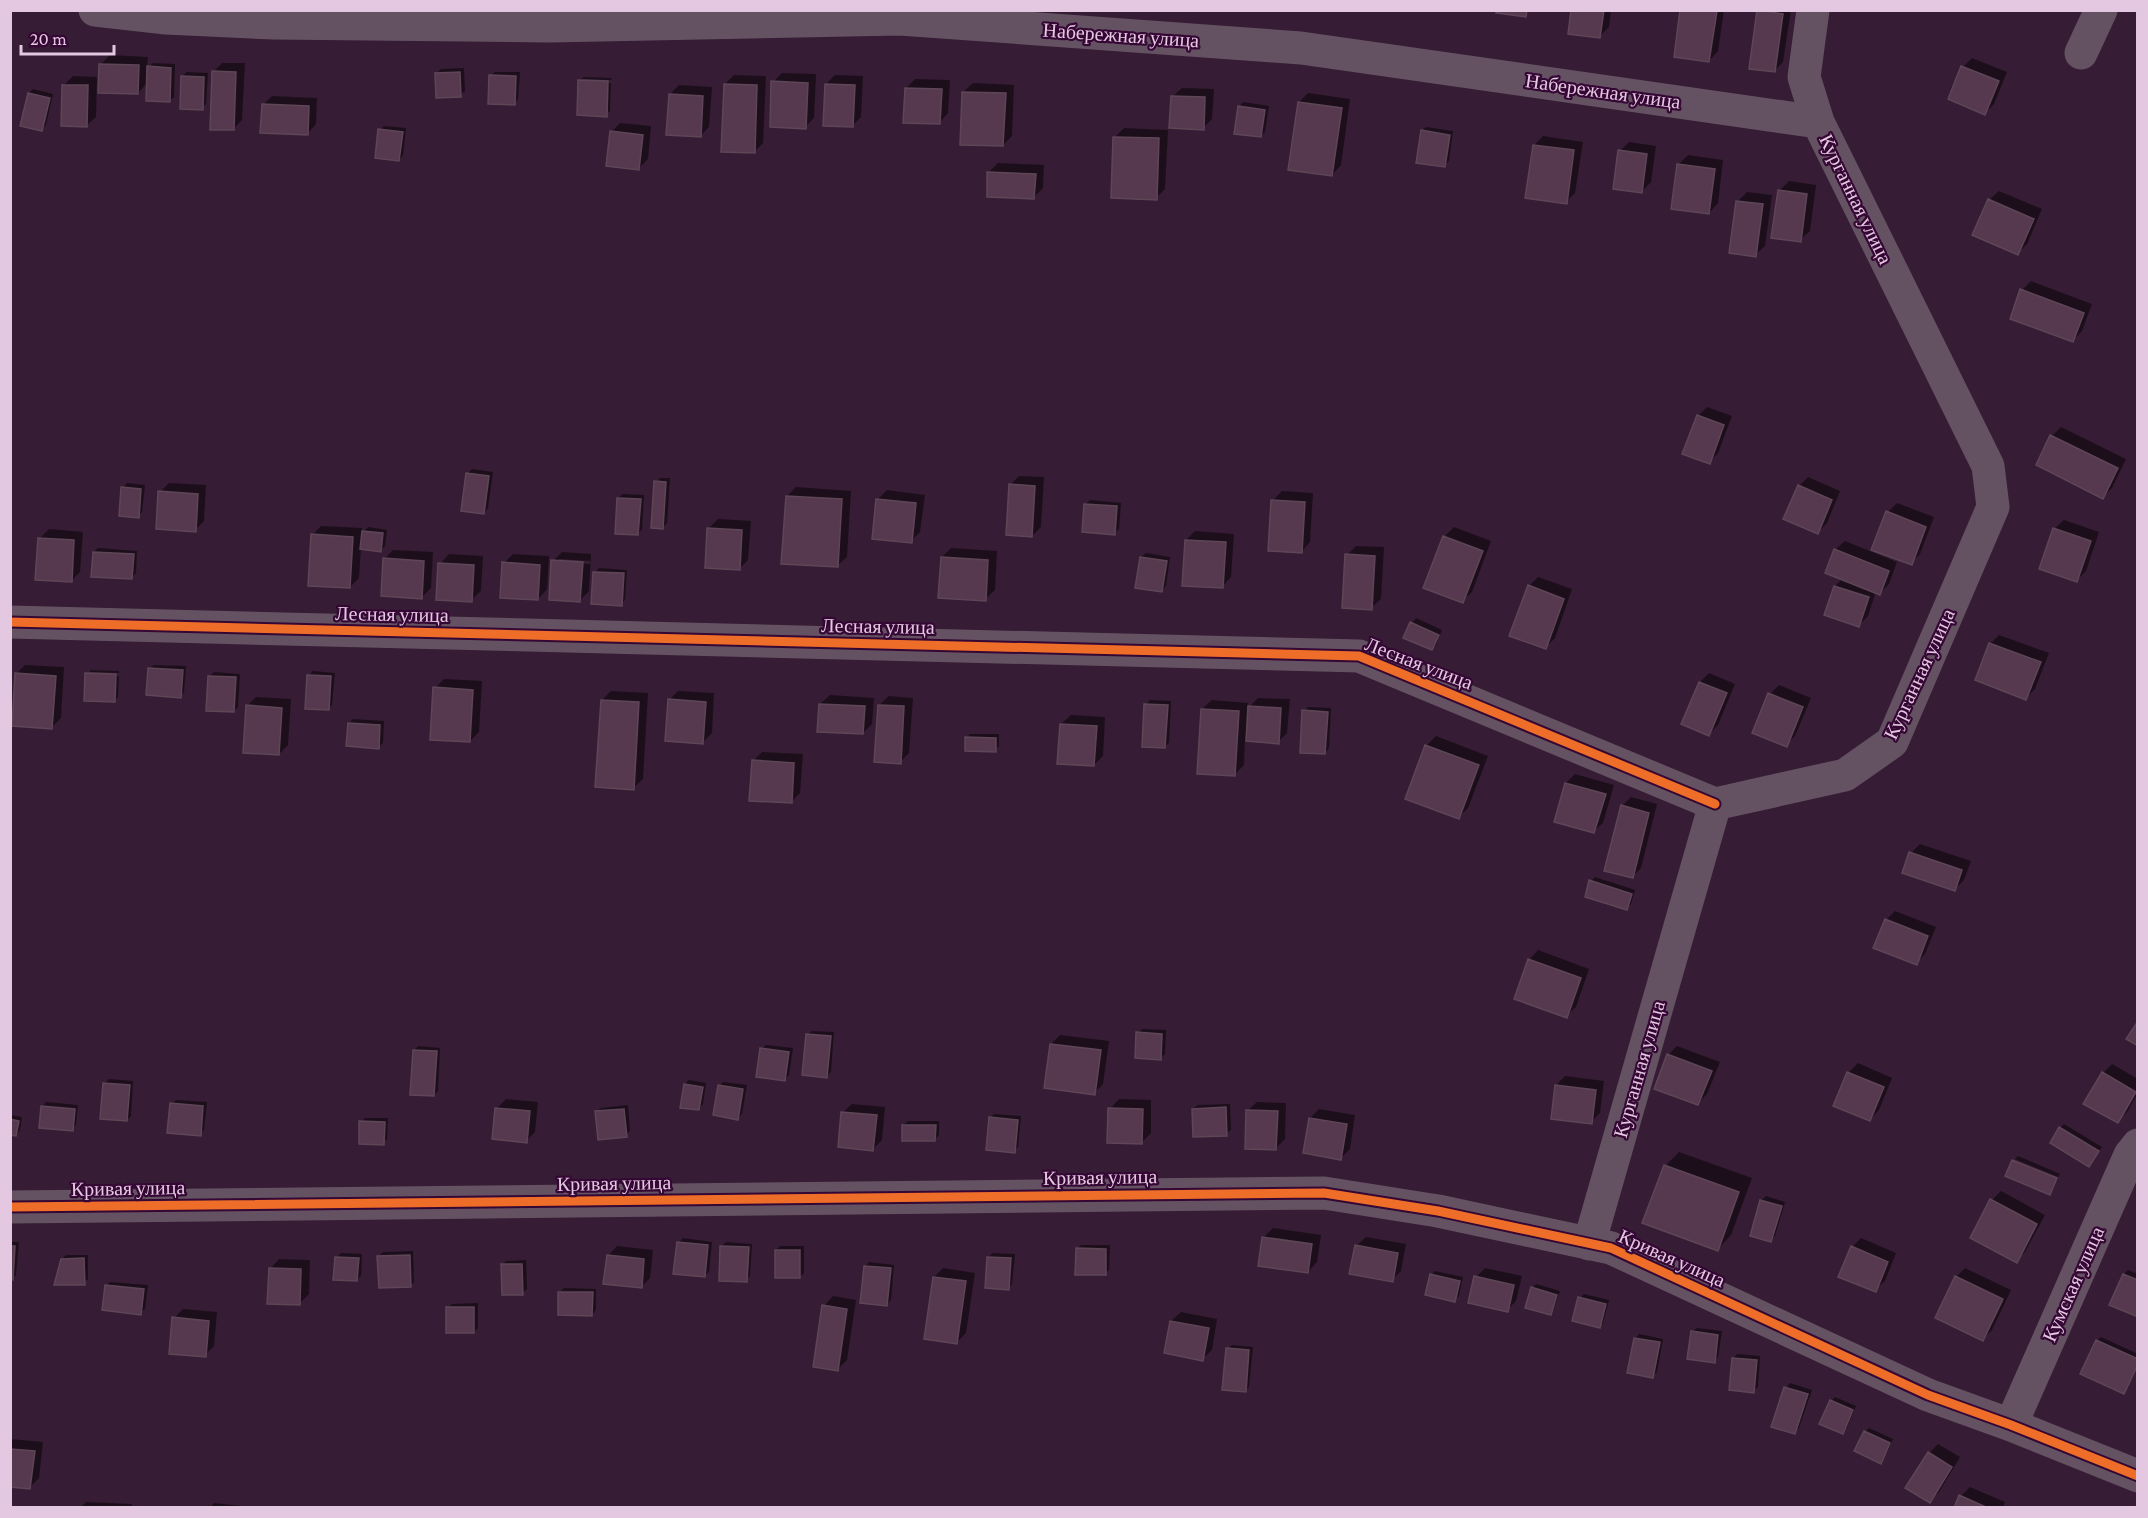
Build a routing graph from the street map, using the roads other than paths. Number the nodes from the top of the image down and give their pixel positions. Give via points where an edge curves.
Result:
1 (95, 10) edge
2 (1813, 10) edge
3 (2101, 10) edge
4 (166, 14) edge
5 (900, 15) edge
6 (550, 18) edge
7 (2081, 53) dead end
8 (1818, 122) junction
9 (10, 622) edge
10 (1714, 804) junction
11 (2138, 1145) edge
12 (10, 1207) edge
13 (1589, 1244) junction
14 (2011, 1425) junction
15 (2138, 1476) edge

1 - 4 street, Набережная улица
2 - 8 street, Курганная улица via 1804,77
3 - 7 street
4 - 6 street, Набережная улица via 273,23
5 - 6 street, Набережная улица
5 - 8 street, Набережная улица via 1301,48
8 - 10 street, Курганная улица via 1988,466 1993,507 1892,742 1845,775
9 - 10 street, Лесная улица via 1359,656
10 - 13 street, Курганная улица
11 - 14 street, Кумская улица via 2130,1155
12 - 13 street, Кривая улица via 1324,1193 1438,1211
13 - 14 street, Кривая улица via 1611,1248 1928,1395
14 - 15 street, Кривая улица

